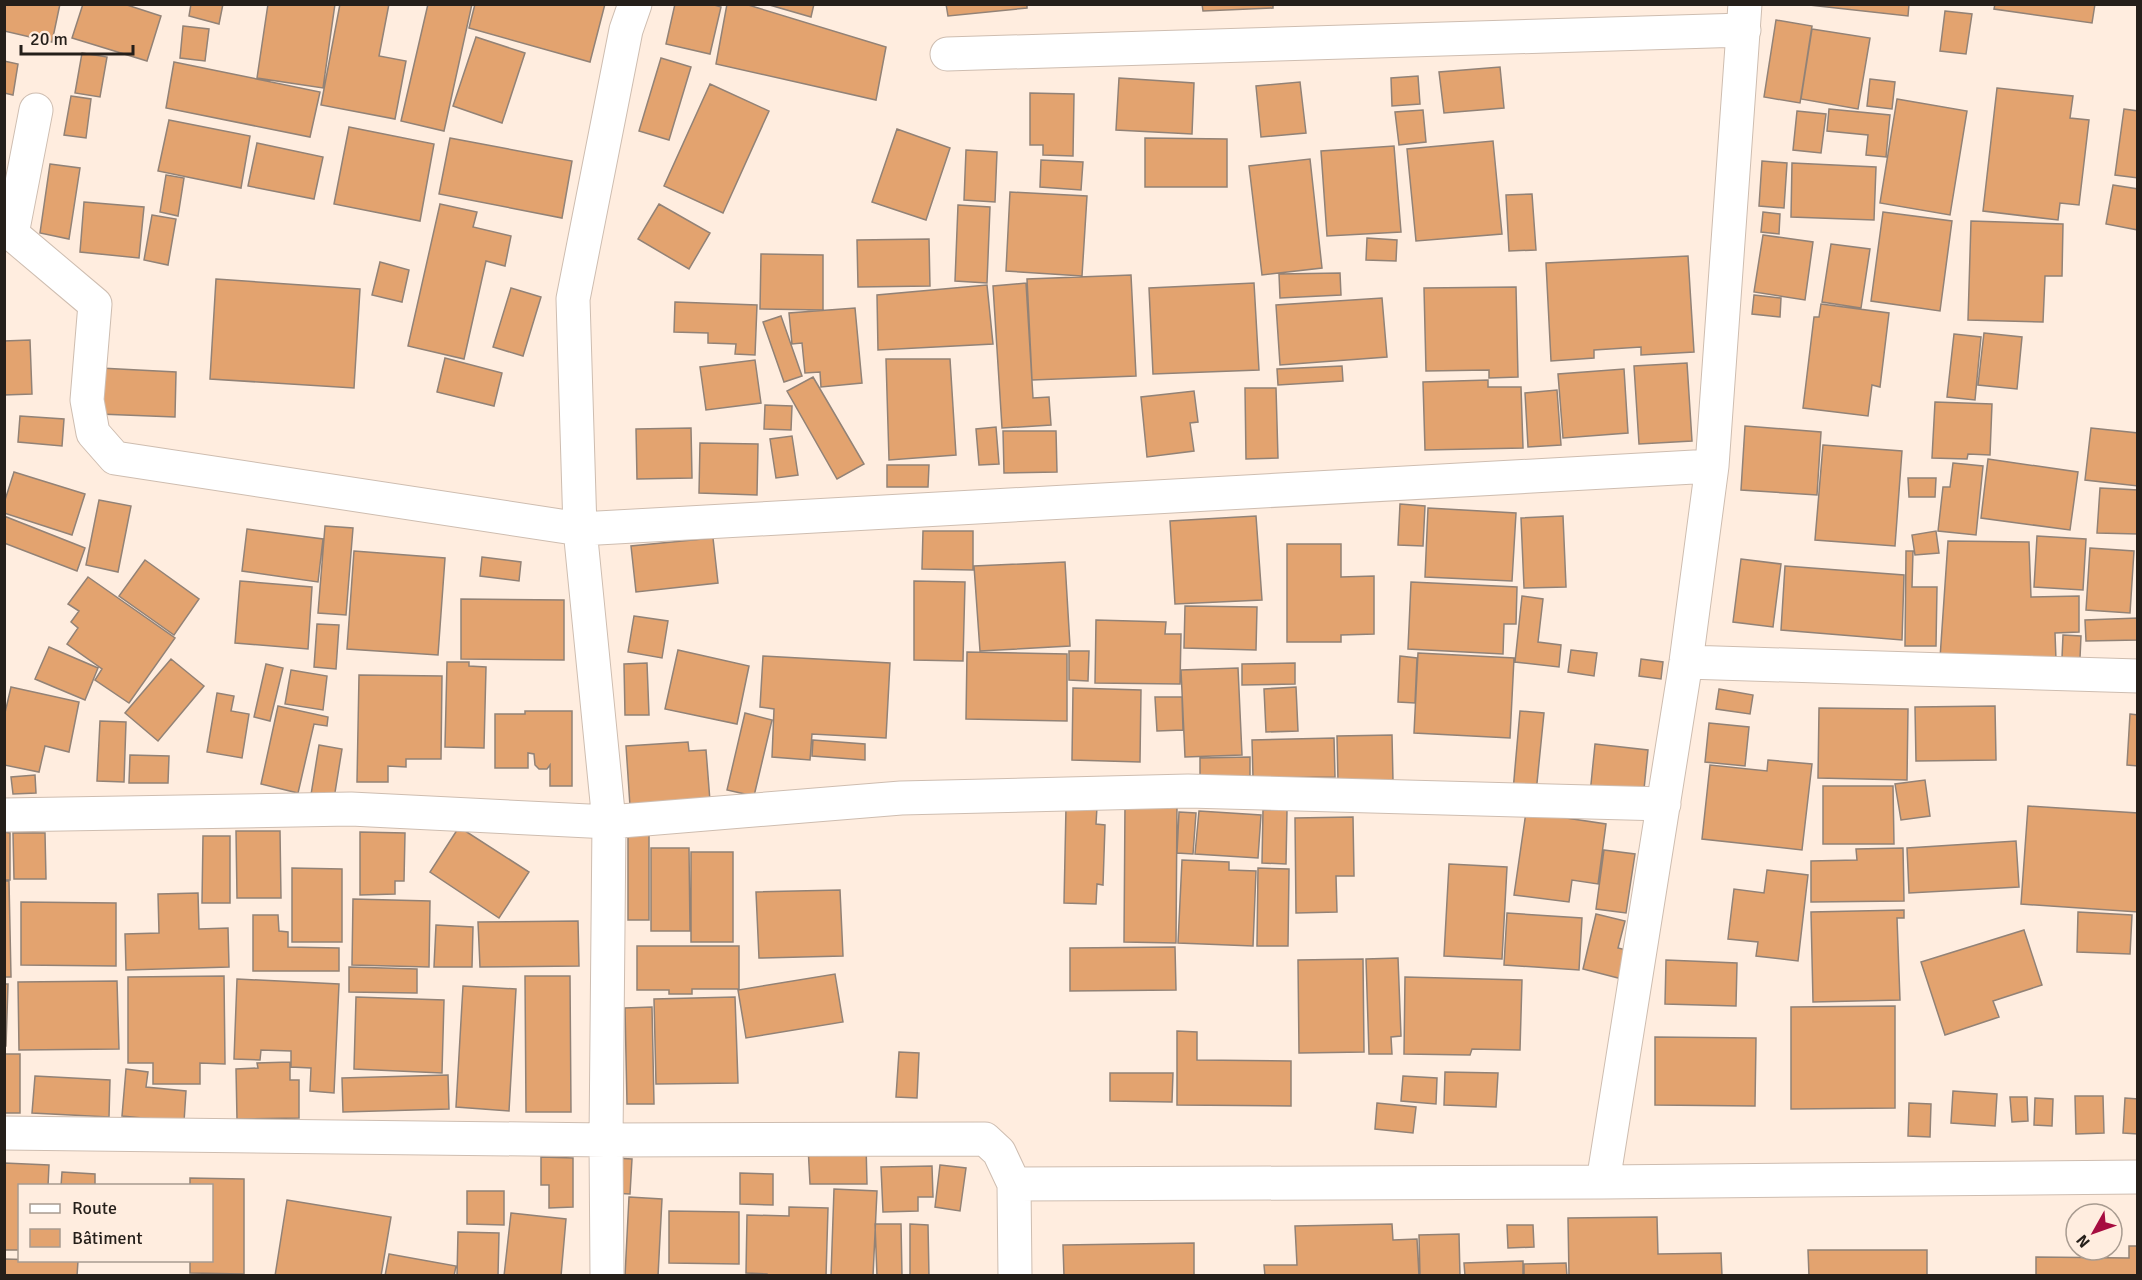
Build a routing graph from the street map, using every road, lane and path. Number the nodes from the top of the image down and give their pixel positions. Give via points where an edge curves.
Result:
1 (635, 4) edge
2 (1744, 17) edge
3 (947, 54) dead end
4 (36, 110) dead end
5 (1712, 466) junction
6 (580, 530) junction
7 (1686, 662) junction
8 (2138, 676) edge
9 (1664, 804) junction
10 (4, 815) edge
11 (609, 822) junction
12 (4, 1133) edge
13 (606, 1140) junction
14 (2138, 1177) edge
15 (1603, 1182) junction
16 (1014, 1184) junction
17 (607, 1275) edge
18 (1015, 1275) edge

1 - 6 street via 626,30 573,299
2 - 3 street
2 - 5 street
4 - 6 street via 12,234 94,304 87,400 93,433 115,458
5 - 6 street
5 - 7 street
6 - 11 street
7 - 8 street
7 - 9 street
9 - 11 street via 1188,791 901,798
9 - 15 street
10 - 11 street via 351,809
11 - 13 street
12 - 13 street
13 - 16 street via 985,1139 999,1152
13 - 17 street
14 - 15 street
15 - 16 street
16 - 18 street

